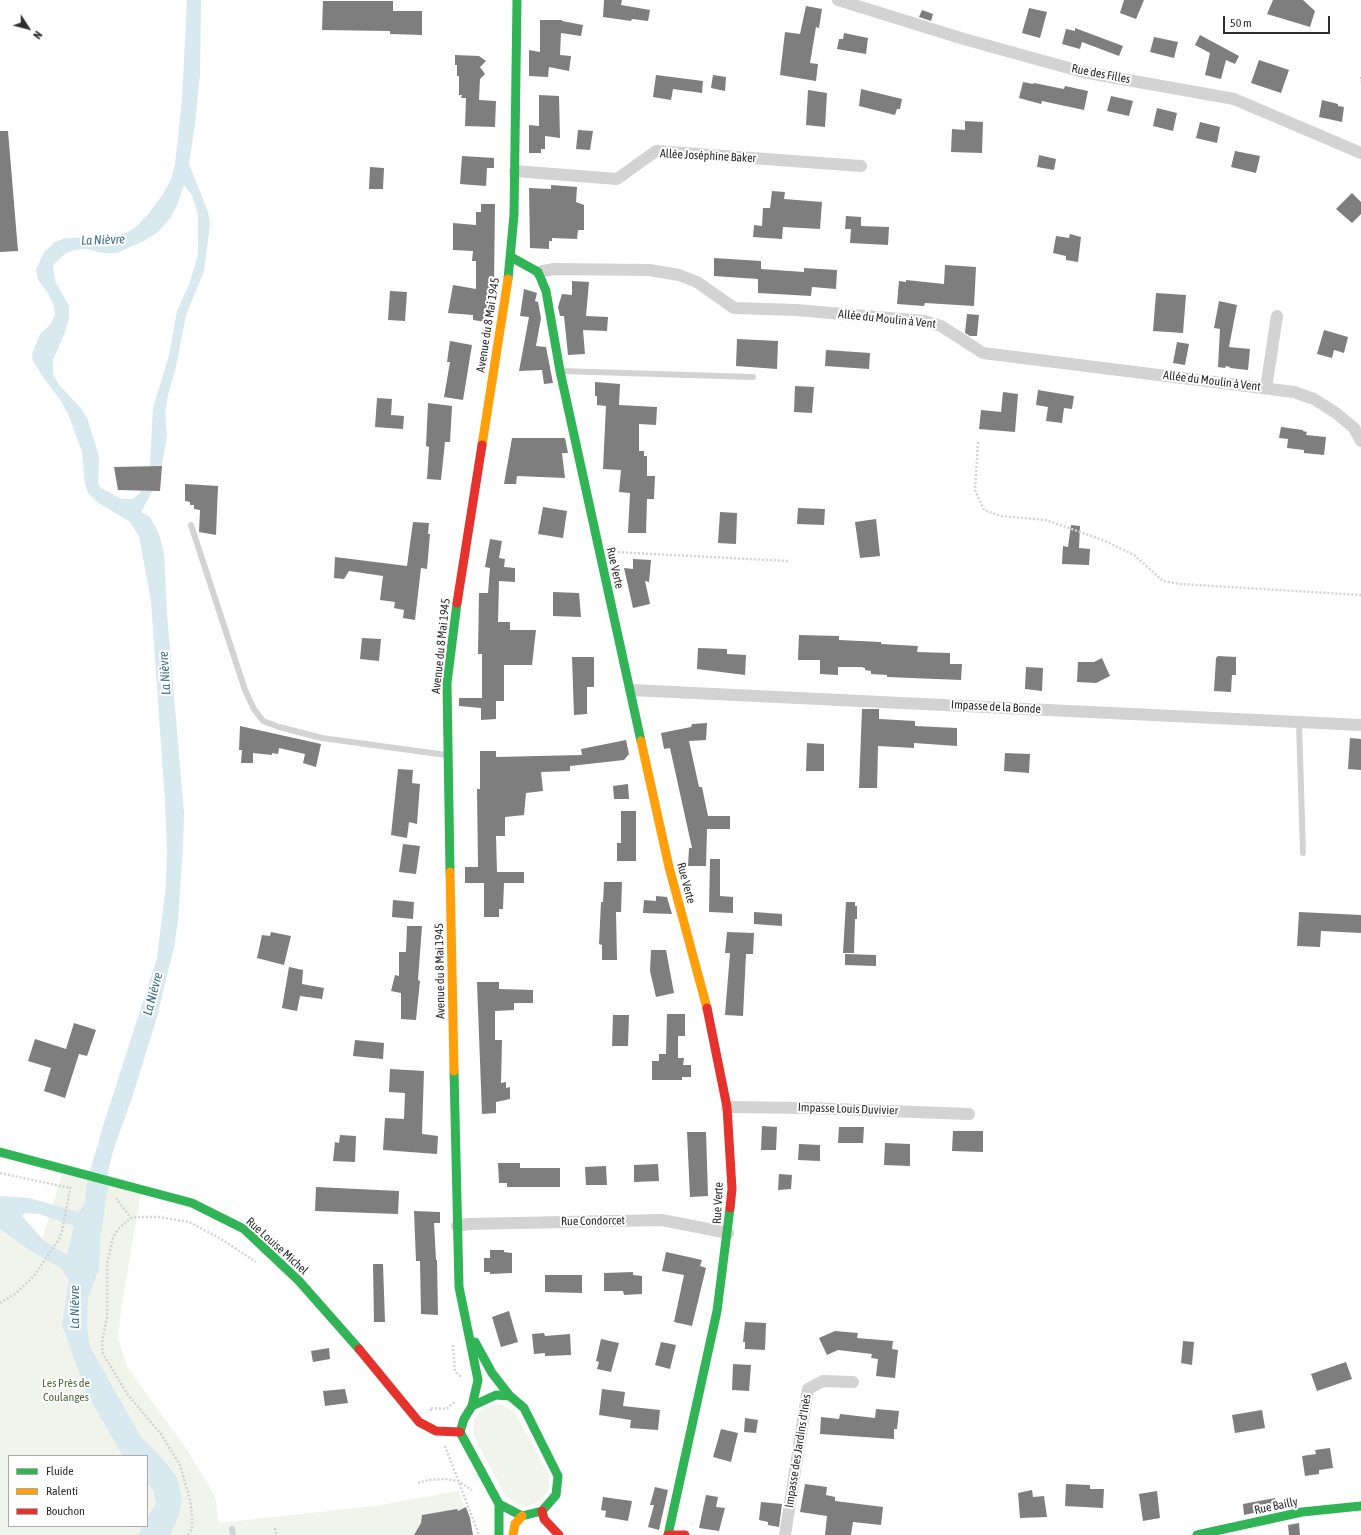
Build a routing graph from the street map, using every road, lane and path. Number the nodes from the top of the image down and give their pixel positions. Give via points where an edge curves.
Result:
1 (517, 0) edge
2 (838, 0) edge
3 (1361, 78) edge
4 (1361, 82) edge
5 (1361, 153) edge
6 (861, 166) dead end
7 (515, 171) junction
8 (511, 257) junction
9 (538, 272) junction
10 (1278, 316) dead end
11 (560, 370) junction
12 (753, 378) dead end
13 (1266, 388) junction
14 (1361, 441) edge
15 (978, 442) dead end
16 (191, 525) dead end
17 (599, 551) junction
18 (788, 561) dead end
19 (1361, 595) edge
20 (631, 690) junction
21 (1299, 722) junction
22 (1361, 725) edge
23 (448, 755) junction
24 (1302, 853) dead end
25 (727, 1107) junction
26 (969, 1114) dead end
27 (0, 1152) edge
28 (77, 1172) junction
29 (0, 1173) edge
30 (70, 1188) junction
31 (457, 1226) junction
32 (728, 1234) junction
33 (262, 1268) dead end
34 (0, 1303) edge
35 (465, 1322) junction
36 (853, 1382) dead end
37 (510, 1396) junction
38 (472, 1406) junction
39 (460, 1432) junction
40 (418, 1483) dead end
41 (475, 1491) dead end
42 (499, 1504) junction
43 (1361, 1506) edge
44 (542, 1511) junction
45 (522, 1516) junction
46 (275, 1528) dead end
47 (188, 1535) edge
48 (276, 1535) edge
49 (499, 1535) edge
50 (513, 1535) edge
51 (559, 1535) edge
52 (668, 1535) edge
53 (685, 1535) edge
54 (785, 1535) edge
55 (1197, 1535) edge

1 - 7 street, Avenue du 8 Mai 1945
2 - 5 street, Rue des Filles via 964,40 1083,72 1234,99
3 - 4 path
6 - 7 street, Allée Joséphine Baker via 656,151 617,179
7 - 8 street, Avenue du 8 Mai 1945
8 - 9 street
8 - 23 street, Avenue du 8 Mai 1945 via 454,623 447,683
9 - 11 street, Rue Verte via 546,291
9 - 13 street, Allée du Moulin à Vent via 554,269 649,270 678,274 697,282 734,308 796,310 924,321 942,326 984,353
10 - 13 street
11 - 12 lane
11 - 17 street, Rue Verte
13 - 14 street, Allée du Moulin à Vent via 1294,392 1314,399 1336,412 1354,428
15 - 19 path via 975,490 984,510 1001,516 1046,520 1103,540 1134,555 1164,581
16 - 23 lane via 245,690 263,721 322,738
17 - 18 path
17 - 20 street, Rue Verte
20 - 21 street, Impasse de la Bonde
20 - 25 street, Rue Verte via 669,867 704,994
21 - 22 street, Impasse de la Bonde
21 - 24 lane
23 - 31 street, Avenue du 8 Mai 1945
25 - 26 street, Impasse Louis Duvivier
25 - 32 street, Rue Verte via 732,1190
27 - 28 street, Rue Louise Michel
28 - 30 path
28 - 39 street, Rue Louise Michel via 192,1203 244,1229 300,1281 377,1369 419,1422 436,1431
29 - 30 path
30 - 34 path via 62,1231 55,1245 30,1281
31 - 32 street, Rue Condorcet via 662,1220
31 - 35 street, Avenue du 8 Mai 1945 via 459,1279
32 - 52 street, Rue Verte via 716,1311
33 - 47 path via 221,1239 189,1222 159,1216 131,1218 118,1229 113,1238 107,1263 107,1317 102,1342 103,1354 128,1395 161,1434 180,1465 192,1515 192,1529
35 - 37 street, Avenue du 8 Mai 1945 via 492,1373
35 - 38 street, Avenue du 8 Mai 1945 via 478,1380
36 - 54 street, Impasse des Jardins d'Inès via 823,1381 808,1389
37 - 38 street via 496,1395
37 - 44 street, Avenue du 8 Mai 1945 via 524,1408 558,1476 556,1495
38 - 39 street, Avenue du 8 Mai 1945
39 - 42 street
40 - 41 path via 445,1478 458,1481
42 - 45 street
42 - 49 street
43 - 55 street, Rue Bailly via 1302,1512
44 - 45 street
44 - 51 street via 544,1519
45 - 50 street via 515,1524
46 - 48 path
52 - 53 street

